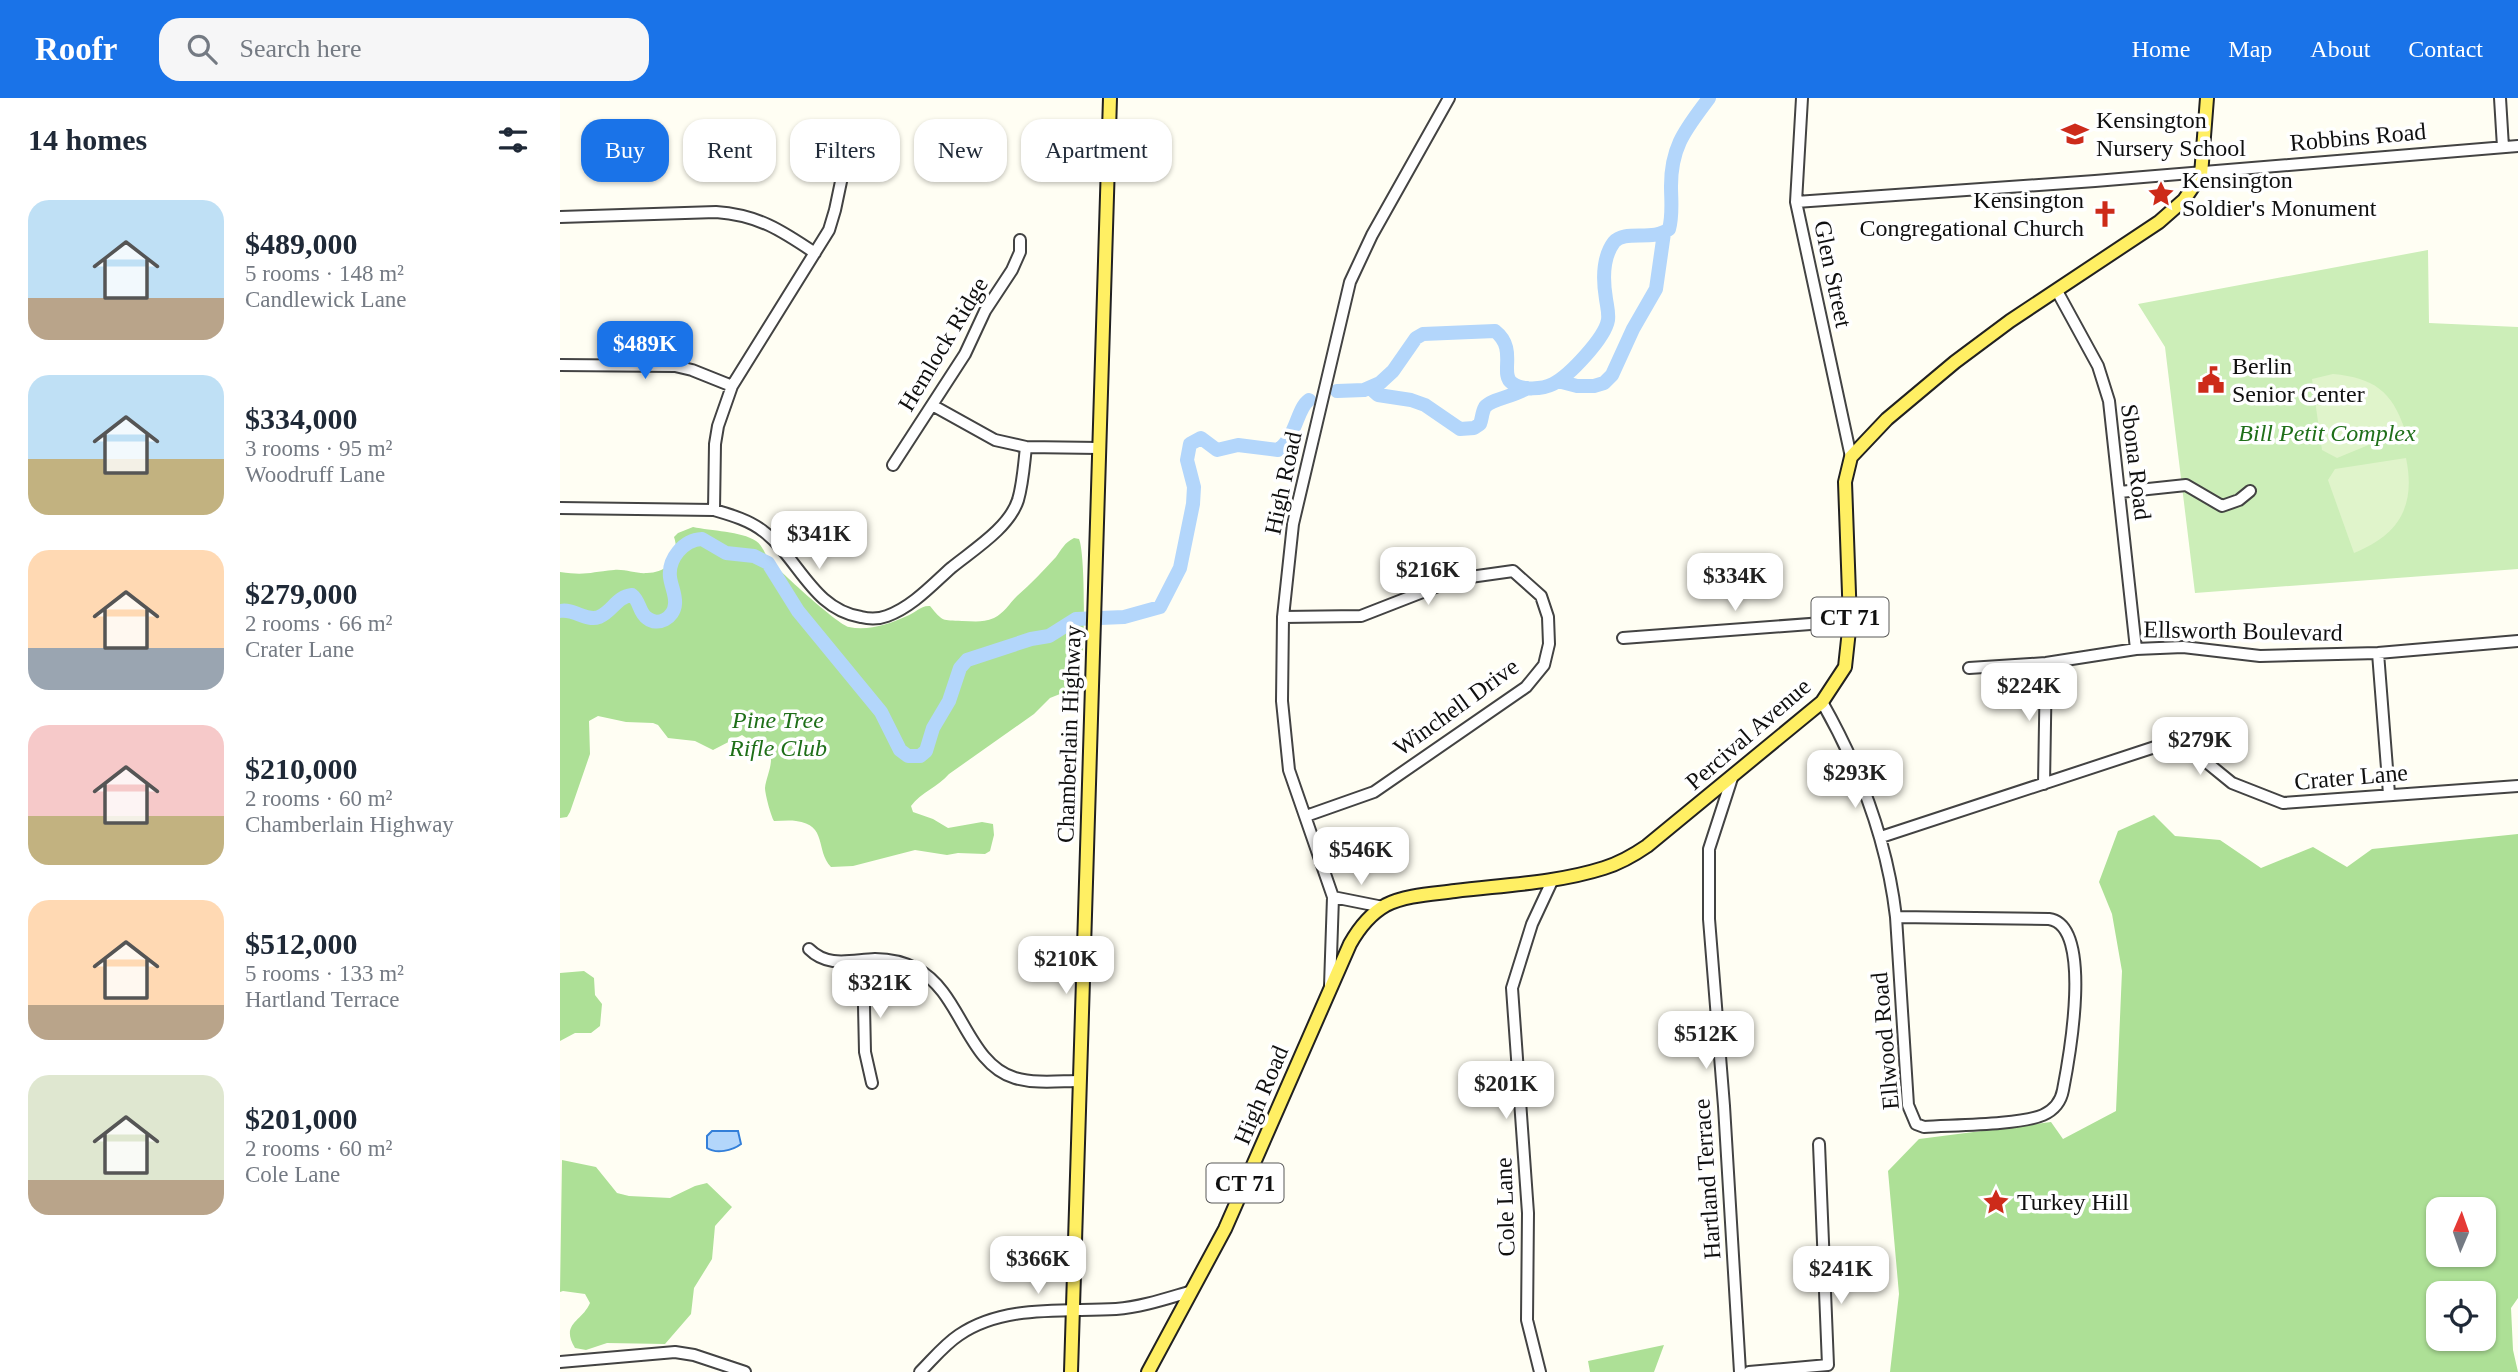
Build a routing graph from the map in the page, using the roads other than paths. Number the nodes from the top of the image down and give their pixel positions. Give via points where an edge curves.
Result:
1 (1110, 98) edge
2 (1449, 98) edge
3 (1802, 98) edge
4 (2207, 98) edge
5 (2501, 98) edge
6 (2518, 146) edge
7 (2503, 147) junction
8 (2202, 172) junction
9 (841, 182) edge
10 (1796, 202) junction
11 (560, 217) edge
12 (1020, 240) dead end
13 (815, 253) junction
14 (2057, 290) junction
15 (560, 365) edge
16 (732, 386) junction
17 (932, 405) junction
18 (1026, 447) junction
19 (1099, 448) junction
20 (1851, 457) junction
21 (893, 465) dead end
22 (2250, 491) dead end
23 (2120, 492) junction
24 (560, 508) edge
25 (714, 510) junction
26 (1283, 617) junction
27 (1850, 621) junction
28 (1623, 638) dead end
29 (2518, 641) edge
30 (2136, 649) junction
31 (2378, 653) junction
32 (2046, 663) junction
33 (1969, 668) dead end
34 (1822, 702) junction
35 (1732, 778) junction
36 (2044, 783) junction
37 (2518, 786) edge
38 (2389, 794) junction
39 (1306, 817) junction
40 (1881, 837) junction
41 (1553, 879) junction
42 (1333, 897) junction
43 (1383, 907) junction
44 (1896, 917) junction
45 (809, 948) dead end
46 (863, 960) junction
47 (1330, 988) junction
48 (1080, 1081) junction
49 (872, 1083) dead end
50 (1819, 1144) dead end
51 (1189, 1292) junction
52 (1074, 1309) junction
53 (560, 1362) edge
54 (746, 1372) edge
55 (920, 1372) edge
56 (1071, 1372) edge
57 (1148, 1372) edge
58 (1540, 1372) edge
59 (1740, 1372) edge
60 (1749, 1372) edge

1 - 19 main road, Chamberlain Highway
2 - 26 street, High Road via 1347,289 1293,524
3 - 10 street, Glen Street
4 - 8 main road
5 - 7 street
6 - 7 street, Robbins Road
7 - 8 street, Robbins Road
8 - 10 street, Robbins Road
8 - 14 main road via 2191,192 2160,222
9 - 13 street via 829,230
10 - 20 street, Glen Street
11 - 13 street via 740,214 777,228
12 - 17 street, Hemlock Ridge via 1012,270
13 - 16 street
14 - 20 main road via 1955,362 1887,419
14 - 23 street, Sbona Road via 2098,366 2109,401
15 - 16 street via 674,366
16 - 25 street via 715,444
17 - 18 street via 995,440
17 - 21 street, Hemlock Ridge
18 - 19 street
18 - 25 street via 1017,502 1009,516 923,592 885,617 849,615 831,607 764,531
19 - 48 main road, Chamberlain Highway
20 - 27 main road, Percival Avenue / CT 71 via 1844,482
22 - 23 street via 2222,506 2186,485
23 - 30 street, Sbona Road
24 - 25 street
26 - 39 street, High Road via 1282,701 1289,770
26 - 39 street, Winchell Drive via 1361,616 1456,579 1513,572 1541,596 1548,617 1544,665 1526,687 1374,792
27 - 28 street
27 - 34 main road, Percival Avenue / CT 71 via 1845,667
29 - 31 street, Ellsworth Boulevard
30 - 31 street, Ellsworth Boulevard via 2182,647 2260,656
30 - 32 street, Ellsworth Boulevard
31 - 38 street
32 - 33 street, Ellsworth Boulevard
32 - 36 street
34 - 35 main road, Percival Avenue / CT 71
34 - 40 street, Ellwood Road via 1867,796
35 - 41 main road, Percival Avenue / CT 71 via 1627,858 1605,868
35 - 59 street, Hartland Terrace via 1709,849 1709,919
36 - 38 street, Crater Lane via 2158,746 2194,752 2232,783 2283,803
36 - 40 street, Crater Lane
37 - 38 street, Crater Lane
39 - 42 street, High Road
40 - 44 street, Ellwood Road
41 - 43 main road, Percival Avenue / CT 71 via 1432,894
41 - 58 street, Cole Lane via 1532,924 1512,988 1528,1213 1527,1321
42 - 43 street
42 - 47 street, High Road
43 - 47 main road, Percival Avenue / CT 71 via 1360,928
44 - 44 street, Ellwood Road via 1908,1105 1916,1124 2023,1120 2052,1109 2061,1100 2075,1017 2072,941 2065,927 2049,919
45 - 46 street via 831,961
46 - 48 street via 904,963 927,975 946,995 990,1062 1007,1075 1027,1081
46 - 49 street via 865,1052
47 - 51 main road, High Road / CT 71 via 1225,1228
48 - 52 main road, Chamberlain Highway
50 - 60 street via 1828,1365
51 - 52 street via 1116,1309
51 - 57 main road, High Road / CT 71
52 - 55 street via 990,1320 958,1335
52 - 56 main road, Chamberlain Highway
53 - 54 street via 676,1352

